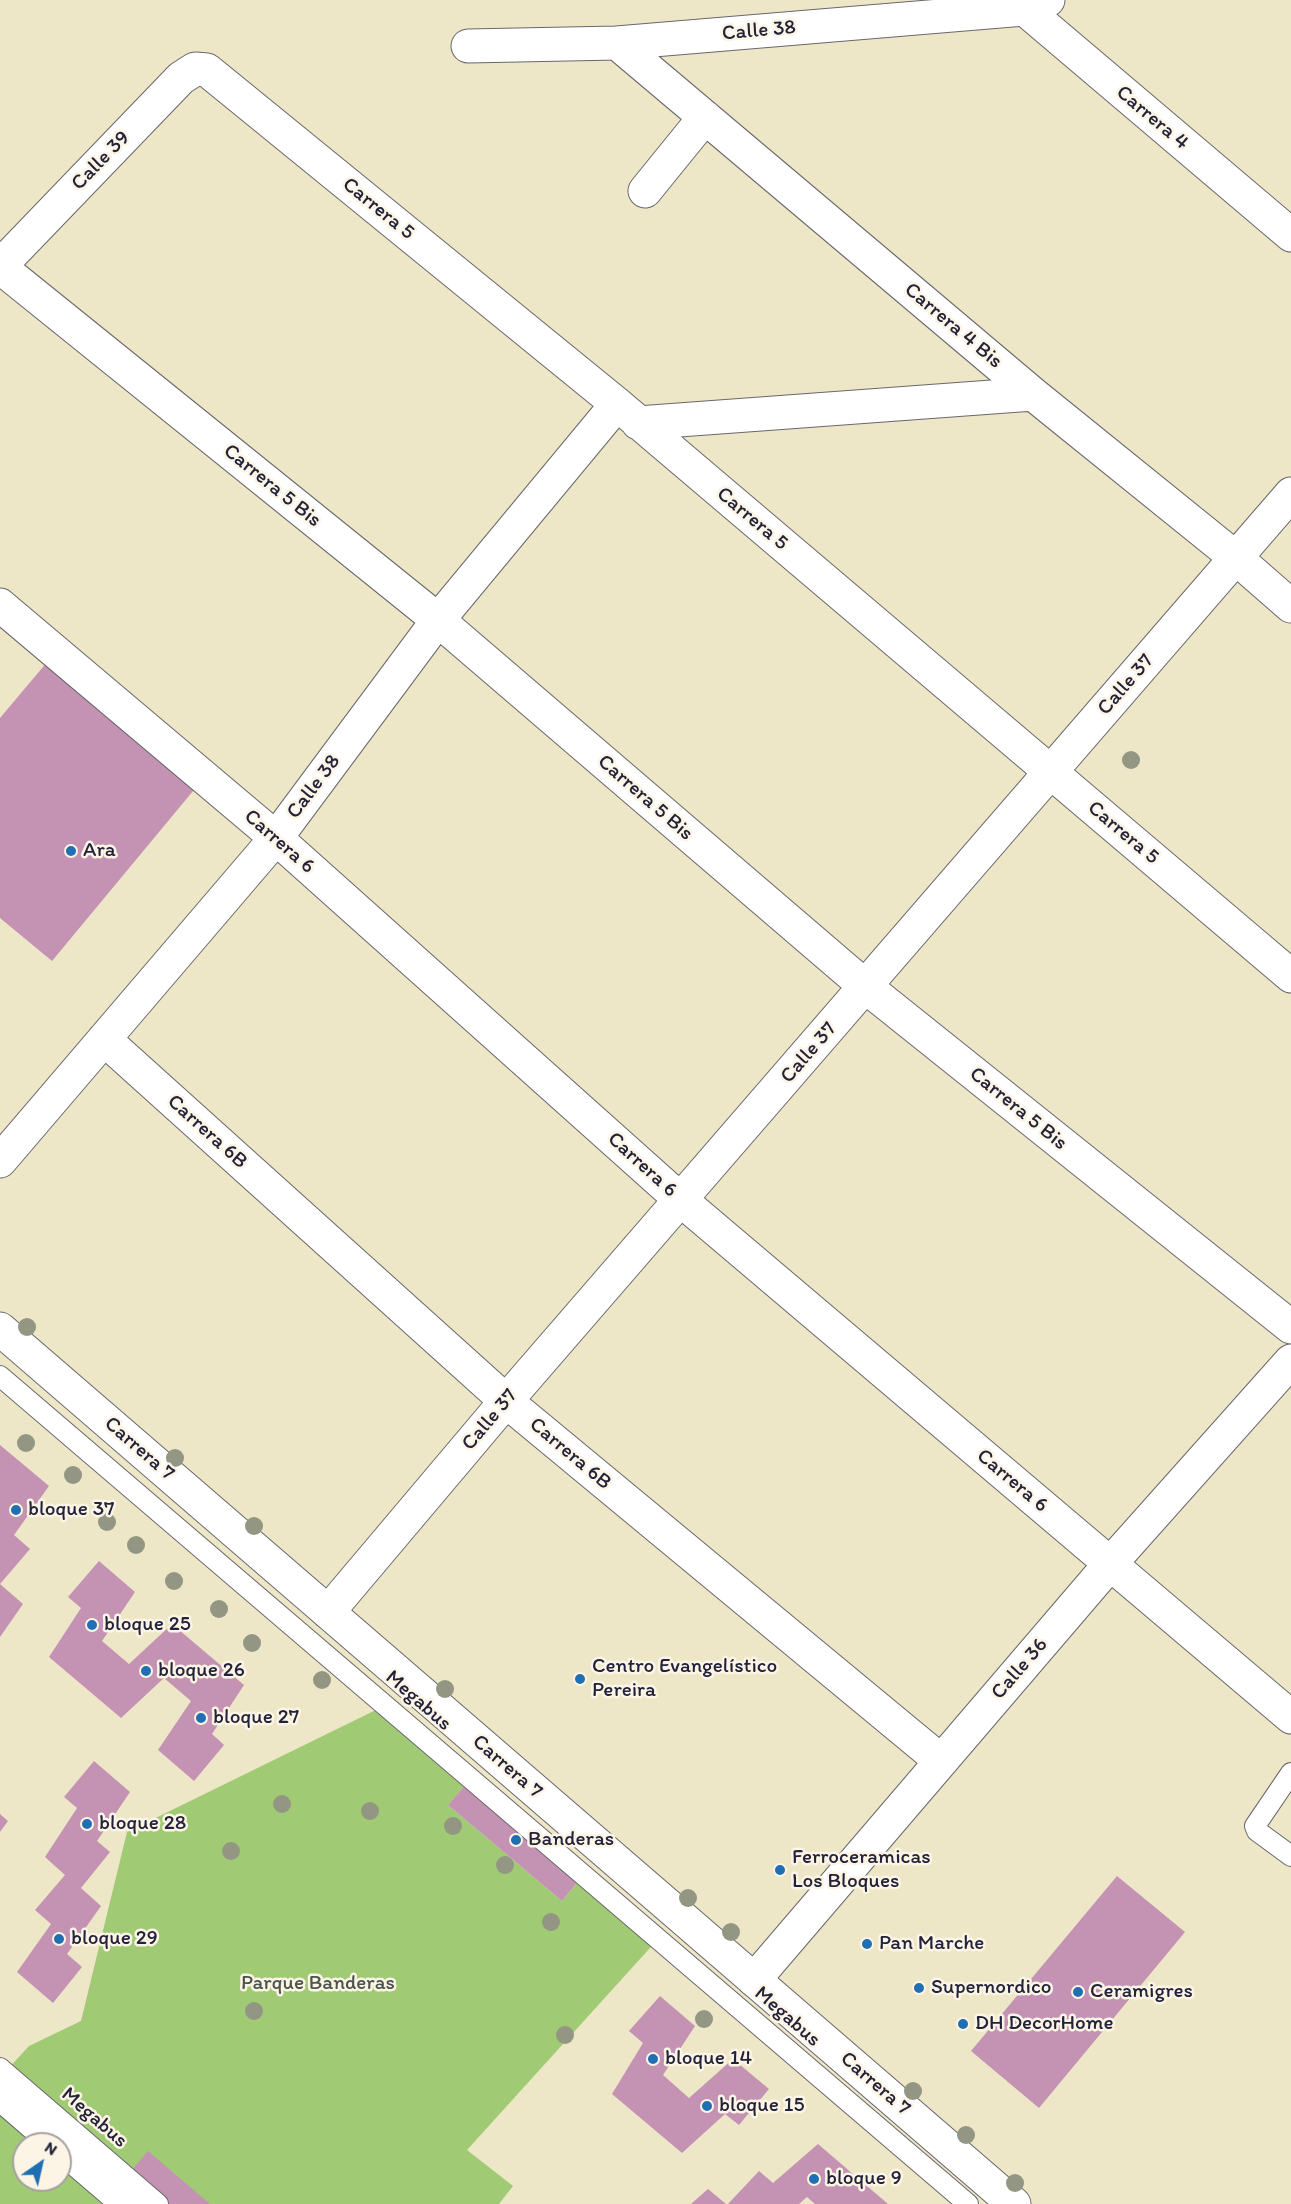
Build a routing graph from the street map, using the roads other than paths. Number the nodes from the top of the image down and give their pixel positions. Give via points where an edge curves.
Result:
1 (1029, 3) edge
2 (618, 42) junction
3 (468, 46) dead end
4 (207, 70) joint
5 (705, 117) junction
6 (645, 191) dead end
7 (1291, 235) edge
8 (0, 267) edge
9 (1033, 394) junction
10 (627, 414) junction
11 (1291, 494) edge
12 (1236, 558) junction
13 (0, 605) edge
14 (1291, 606) edge
15 (438, 620) junction
16 (1051, 772) junction
17 (276, 838) junction
18 (1291, 976) edge
19 (866, 987) junction
20 (104, 1040) junction
21 (0, 1161) edge
22 (682, 1201) junction
23 (1291, 1327) edge
24 (0, 1329) edge
25 (1291, 1361) edge
26 (0, 1376) edge
27 (506, 1401) junction
28 (1110, 1564) junction
29 (328, 1612) junction
30 (1291, 1717) edge
31 (941, 1761) junction
32 (1291, 1773) edge
33 (1291, 1856) edge
34 (754, 1980) junction
35 (0, 2068) edge
36 (0, 2093) edge
37 (46, 2132) edge
38 (72, 2154) edge
39 (129, 2204) edge
40 (158, 2204) edge
41 (968, 2204) edge
42 (1014, 2204) edge

1 - 2 street, Calle 38
1 - 7 street, Carrera 4
2 - 3 street, Calle 38
2 - 5 street, Carrera 4 Bis
4 - 8 street, Calle 39 via 195,69 181,78
4 - 10 street, Carrera 5
5 - 6 street
5 - 9 street, Carrera 4 Bis
8 - 15 street, Carrera 5 Bis
9 - 10 street
9 - 12 street, Carrera 4 Bis
10 - 15 street, Calle 38
10 - 16 street, Carrera 5
11 - 12 street, Calle 37
12 - 14 street, Carrera 4 Bis
12 - 16 street, Calle 37
13 - 17 street, Carrera 6
15 - 17 street, Calle 38
15 - 19 street, Carrera 5 Bis
16 - 18 street, Carrera 5
16 - 19 street, Calle 37
17 - 20 street, Calle 38
17 - 22 street, Carrera 6
19 - 22 street, Calle 37
19 - 23 street, Carrera 5 Bis
20 - 21 street, Calle 38
20 - 27 street, Carrera 6B
22 - 27 street, Calle 37
22 - 28 street, Carrera 6
24 - 29 street, Carrera 7
25 - 28 street, Calle 36
26 - 41 lane, Megabus
27 - 29 street, Calle 37
27 - 31 street, Carrera 6B
28 - 30 street, Carrera 6
28 - 31 street, Calle 36
29 - 34 street, Carrera 7
31 - 34 street, Calle 36
32 - 33 lane via 1255,1826
34 - 42 street, Carrera 7
35 - 40 lane, Megabus
36 - 37 street
38 - 39 street

